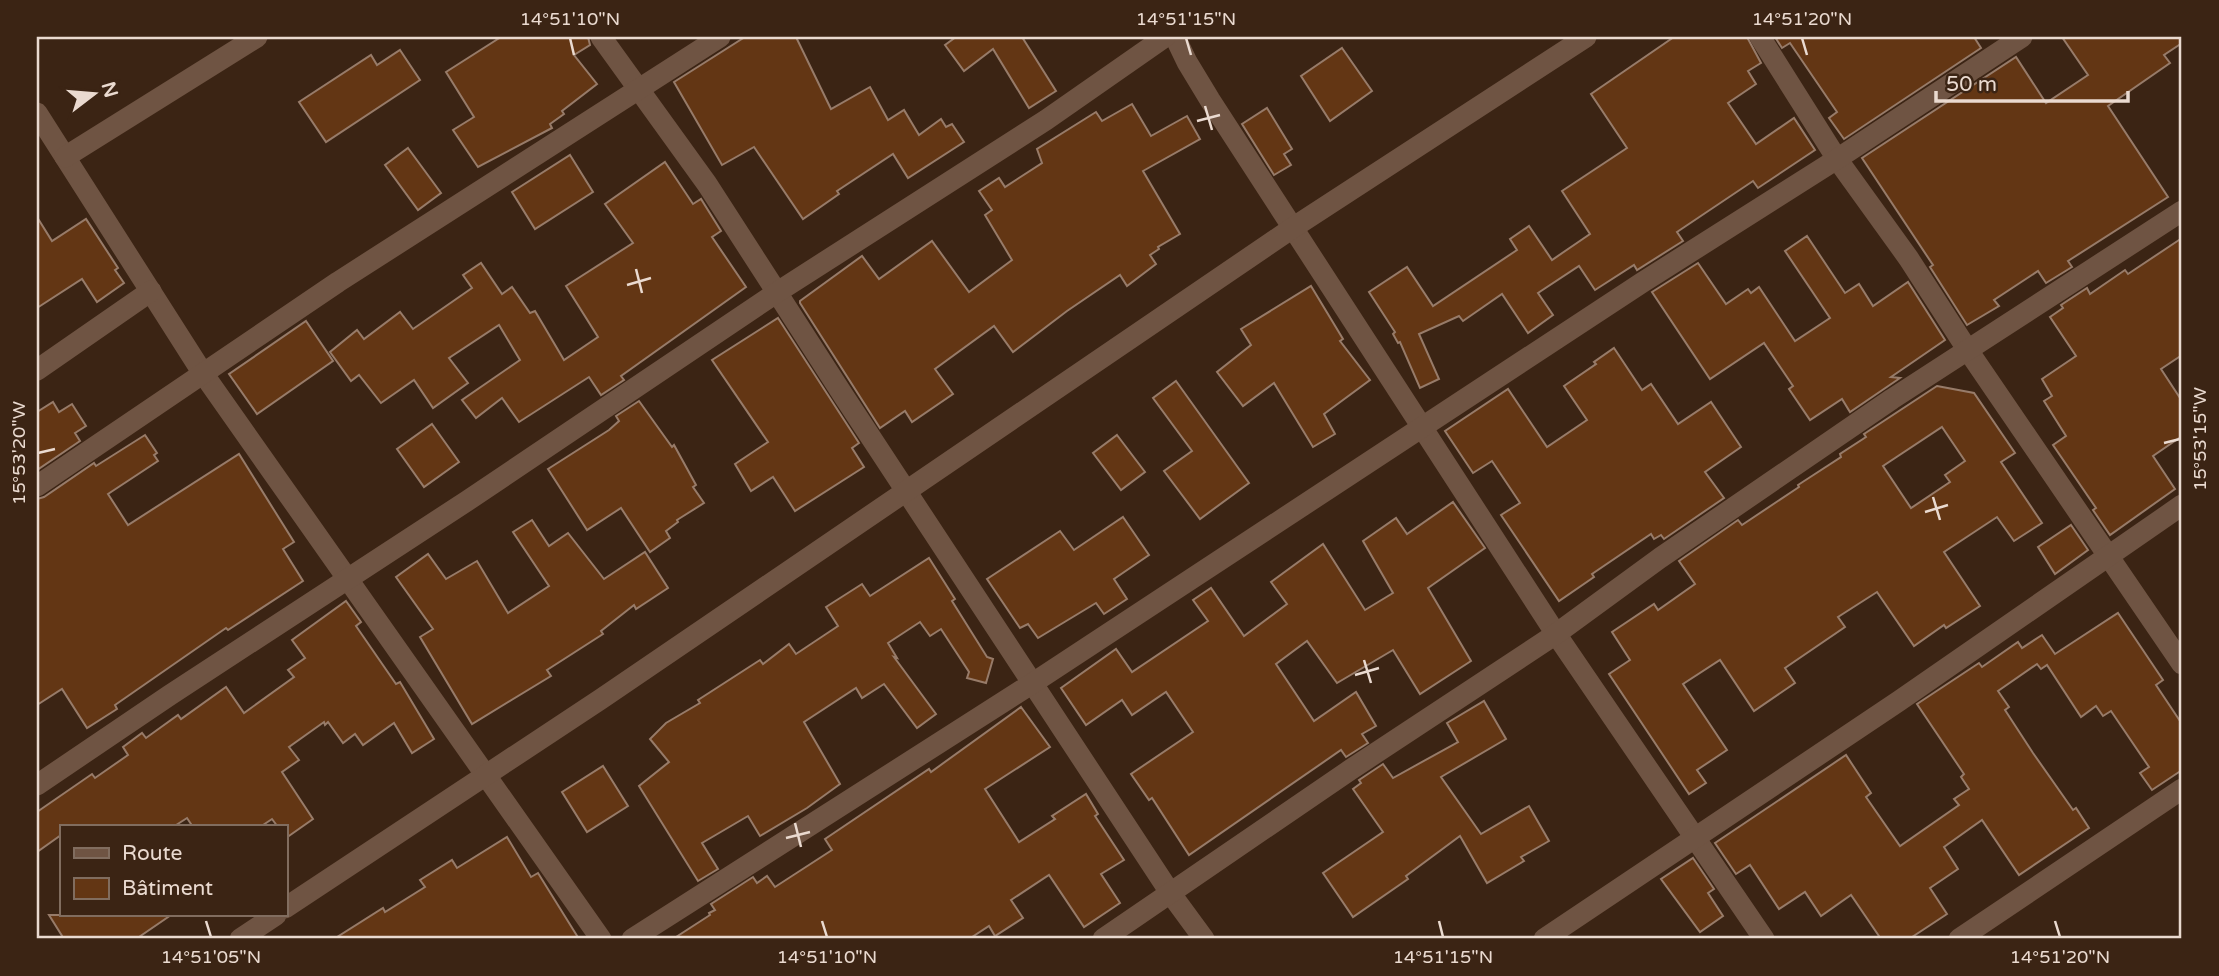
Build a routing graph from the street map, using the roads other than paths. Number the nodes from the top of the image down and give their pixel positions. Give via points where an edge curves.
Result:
1 (257, 37) edge
2 (601, 37) edge
3 (720, 37) edge
4 (1586, 37) edge
5 (1760, 37) edge
6 (2022, 37) edge
7 (1176, 38) edge
8 (640, 89) junction
9 (37, 113) edge
10 (65, 157) junction
11 (1838, 159) junction
12 (2182, 211) edge
13 (1294, 227) junction
14 (151, 291) junction
15 (776, 293) junction
16 (1967, 349) junction
17 (37, 370) edge
18 (202, 372) junction
19 (1423, 428) junction
20 (37, 486) edge
21 (907, 491) junction
22 (2182, 505) edge
23 (2108, 556) junction
24 (348, 579) junction
25 (1556, 634) junction
26 (2182, 664) edge
27 (1033, 683) junction
28 (486, 776) junction
29 (37, 785) edge
30 (2182, 789) edge
31 (1693, 838) junction
32 (1171, 894) junction
33 (287, 907) edge
34 (274, 916) edge
35 (240, 939) edge
36 (601, 939) edge
37 (632, 939) edge
38 (1103, 939) edge
39 (1204, 939) edge
40 (1544, 939) edge
41 (1764, 939) edge
42 (1959, 939) edge

1 - 10 street
2 - 8 street
3 - 8 street
4 - 13 street
5 - 11 street
6 - 11 street
7 - 13 street via 1210,100
7 - 15 street
8 - 15 street
8 - 18 street
9 - 10 street
10 - 14 street
11 - 16 street
11 - 19 street
12 - 16 street
13 - 19 street
13 - 21 street
14 - 17 street
14 - 18 street
15 - 21 street
15 - 24 street
16 - 23 street
16 - 25 street
18 - 20 street
18 - 24 street
19 - 25 street
19 - 27 street
21 - 27 street
21 - 28 street
22 - 23 street
23 - 26 street
23 - 31 street
24 - 28 street
24 - 29 street
25 - 31 street
25 - 32 street
27 - 32 street
27 - 37 street
28 - 33 street
28 - 36 street
30 - 42 street
31 - 40 street
31 - 41 street
32 - 38 street
32 - 39 street
34 - 35 street

